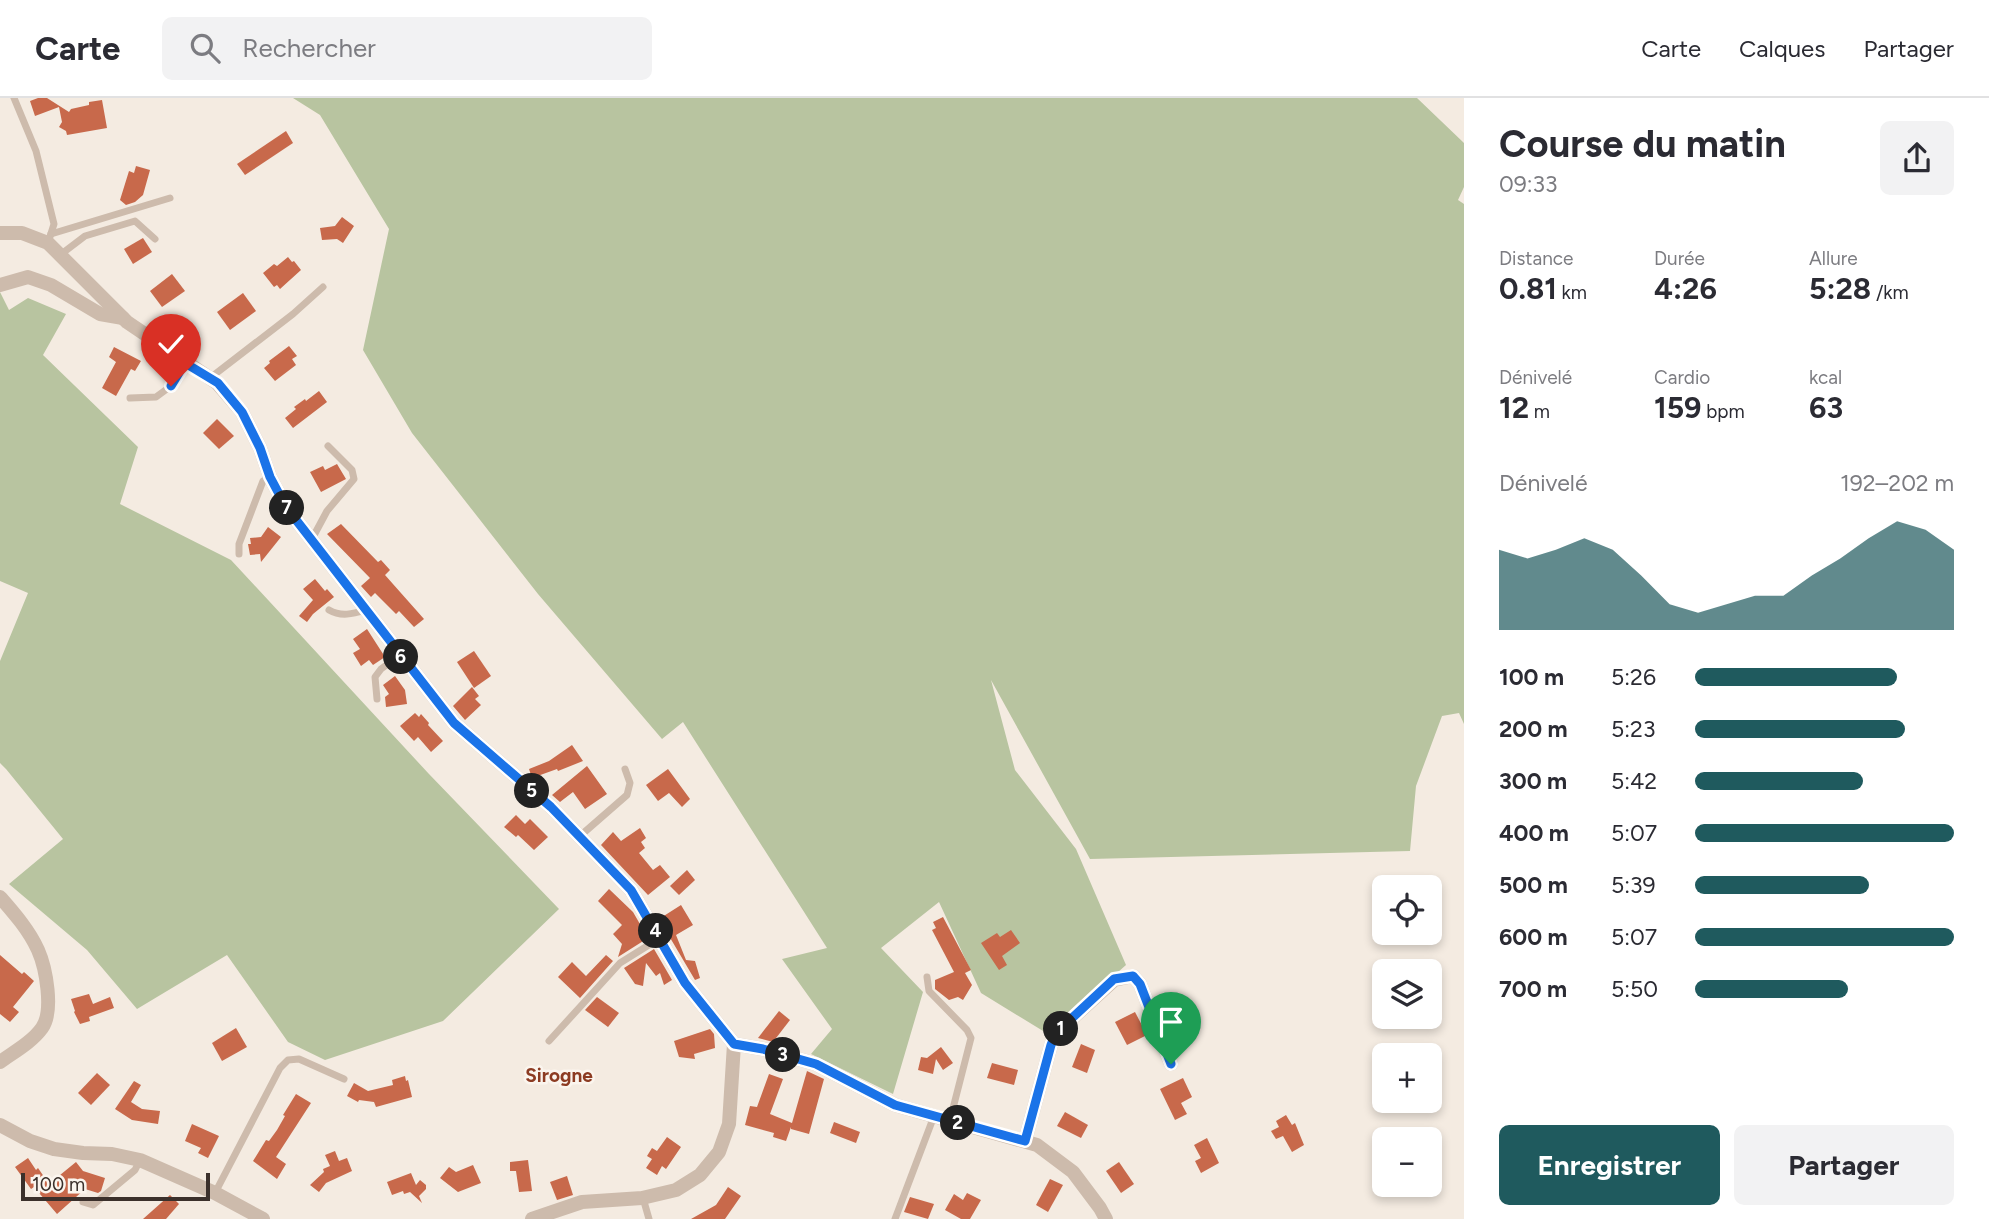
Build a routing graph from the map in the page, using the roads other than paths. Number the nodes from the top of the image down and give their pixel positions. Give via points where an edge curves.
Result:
1 (14, 98) edge
2 (170, 198) dead end
3 (0, 233) edge
4 (50, 238) junction
5 (155, 239) dead end
6 (60, 255) junction
7 (0, 285) edge
8 (323, 287) dead end
9 (122, 318) junction
10 (185, 363) junction
11 (209, 378) junction
12 (130, 398) dead end
13 (328, 446) dead end
14 (270, 477) junction
15 (311, 540) junction
16 (239, 554) dead end
17 (329, 610) dead end
18 (365, 610) junction
19 (400, 655) junction
20 (377, 699) dead end
21 (625, 769) dead end
22 (579, 837) junction
23 (0, 897) edge
24 (660, 938) junction
25 (927, 977) dead end
26 (549, 1041) dead end
27 (734, 1044) junction
28 (0, 1062) edge
29 (1171, 1064) dead end
30 (344, 1079) dead end
31 (934, 1116) junction
32 (950, 1121) junction
33 (0, 1125) edge
34 (1025, 1141) junction
35 (140, 1160) junction
36 (215, 1192) junction
37 (642, 1198) junction
38 (83, 1202) dead end
39 (263, 1219) edge
40 (532, 1219) edge
41 (649, 1219) edge
42 (895, 1219) edge
43 (1105, 1219) edge

1 - 4 lane via 36,151 54,224
2 - 4 lane
3 - 4 street
4 - 6 street
5 - 6 lane via 135,221 85,236
6 - 9 street
7 - 9 street via 28,277 100,314
8 - 11 lane
9 - 10 street
10 - 11 street
10 - 12 lane via 171,386 156,397
11 - 14 street via 242,412
13 - 15 lane via 355,479 327,511
14 - 15 street
14 - 16 lane via 263,481
15 - 18 street
17 - 18 lane via 336,614
18 - 19 street
19 - 20 lane via 375,677
19 - 22 street via 454,723
21 - 22 lane via 631,783 627,795
22 - 24 street via 631,890
23 - 28 street via 38,950 48,1009 44,1026
24 - 26 lane via 620,963
24 - 27 street via 685,983
25 - 32 lane via 929,990 971,1038
27 - 31 street via 816,1064 895,1105
27 - 37 street via 729,1124 719,1152 700,1174 676,1190
29 - 34 street via 1140,984 1133,976 1114,979 1056,1033
30 - 36 lane via 299,1059 288,1060 279,1068
31 - 32 street
31 - 42 lane
32 - 34 street
33 - 35 street via 54,1149
34 - 43 street via 1073,1172
35 - 36 street
35 - 38 lane via 135,1170 93,1205
36 - 39 street
37 - 40 street via 582,1202
37 - 41 lane

